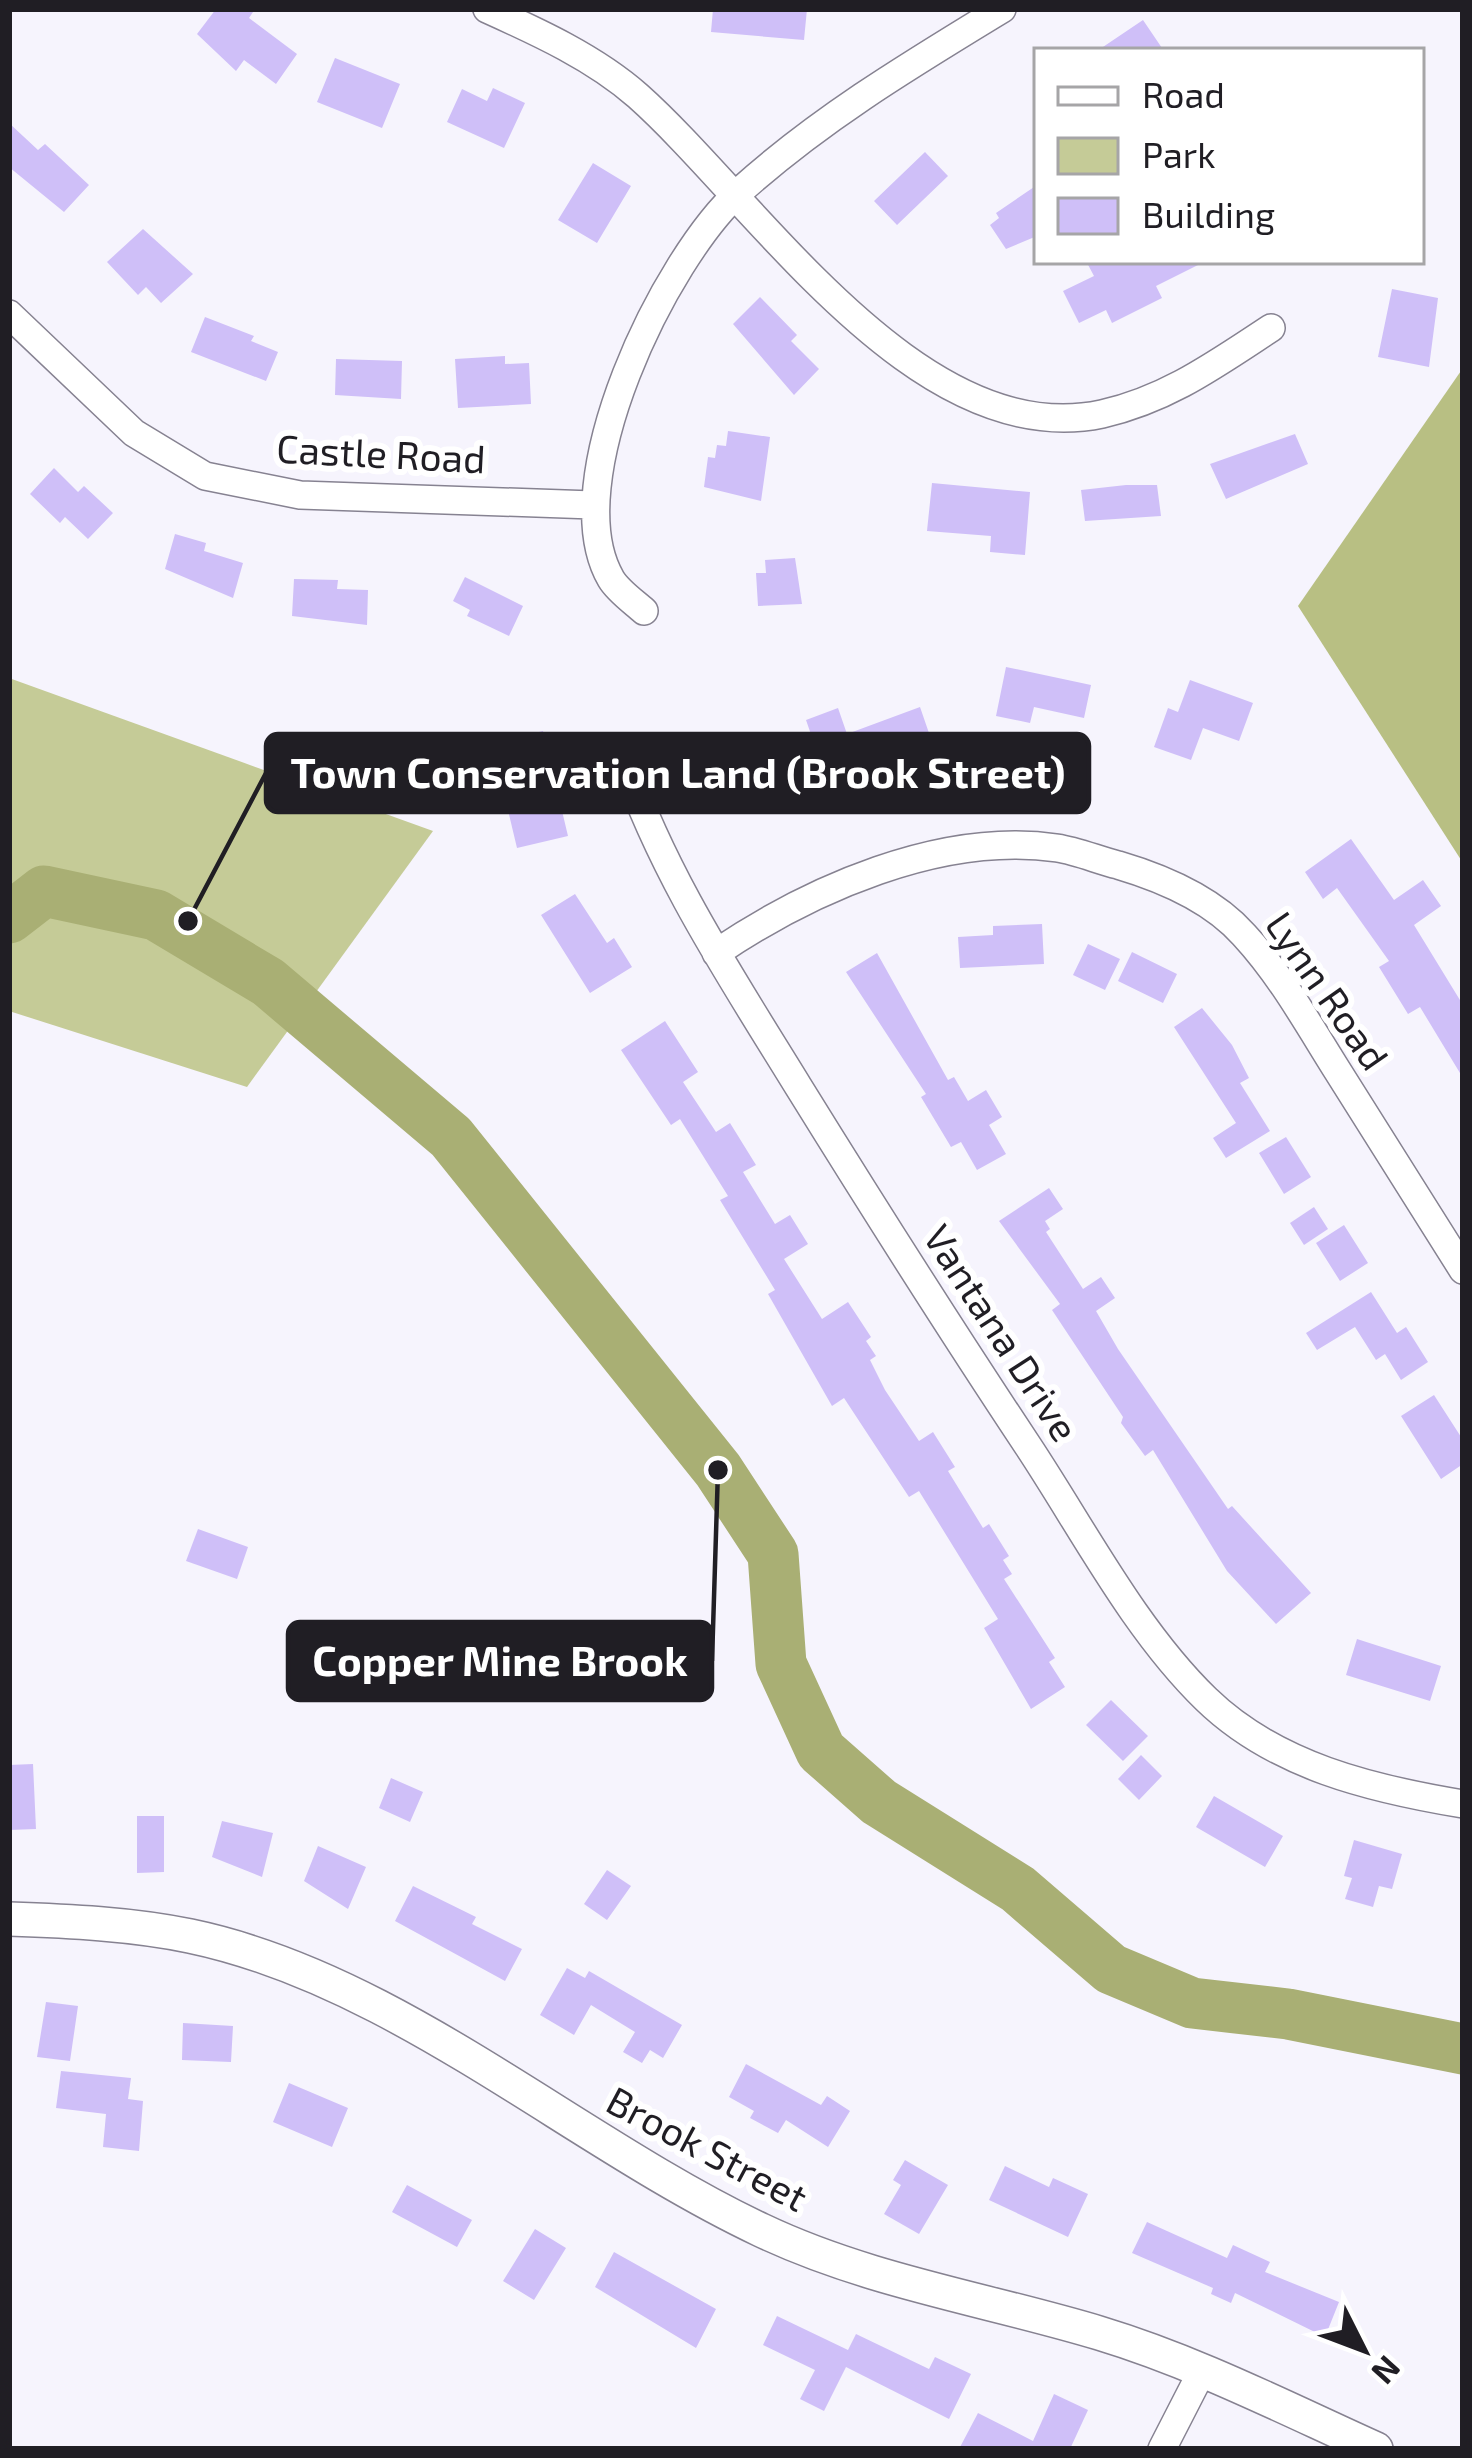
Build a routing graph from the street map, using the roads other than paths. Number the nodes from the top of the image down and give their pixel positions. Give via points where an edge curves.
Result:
1 (487, 9) edge
2 (1002, 9) edge
3 (736, 194) junction
4 (9, 314) edge
5 (1271, 328) dead end
6 (593, 505) junction
7 (644, 611) dead end
8 (620, 749) dead end
9 (716, 953) junction
10 (1463, 1270) edge
11 (1463, 1804) edge
12 (9, 1919) edge
13 (1202, 2371) junction
14 (1162, 2449) edge
15 (1376, 2449) edge

1 - 3 street via 635,93
2 - 3 street via 858,96
3 - 5 street via 852,314 920,371 1019,414 1097,415 1175,392
3 - 6 street via 653,308 610,421
4 - 6 street, Castle Road via 134,433 205,476 300,495
6 - 7 street via 611,579
8 - 9 street, Vantana Drive via 642,818
9 - 10 street, Lynn Road via 843,880 917,861 1056,848 1144,873 1197,898 1241,932 1281,981
9 - 11 street, Vantana Drive via 943,1318 1148,1626 1207,1700 1335,1778
12 - 13 street, Brook Street via 189,1936 253,1954 391,2016 760,2230 843,2263 1102,2334
13 - 14 street
13 - 15 street, Brook Street

